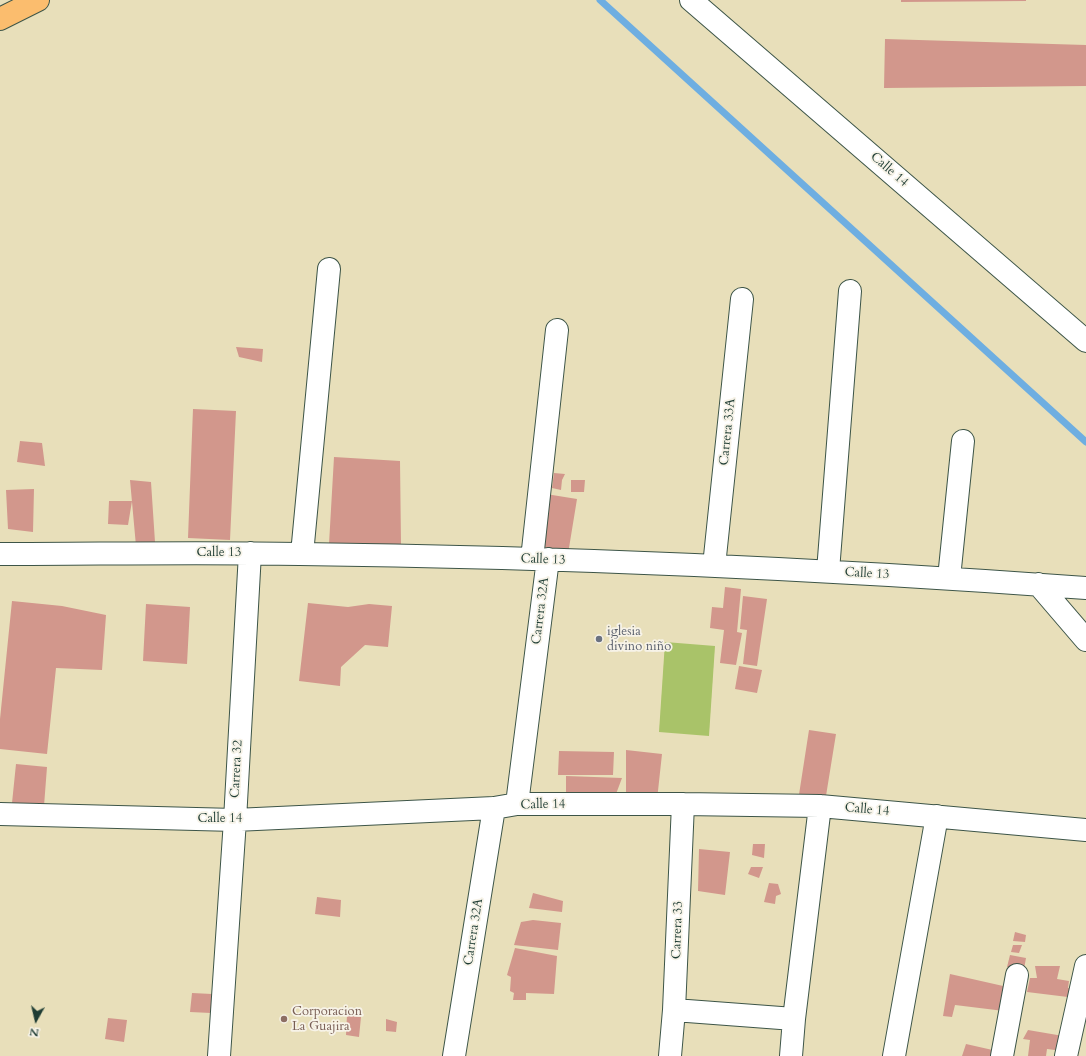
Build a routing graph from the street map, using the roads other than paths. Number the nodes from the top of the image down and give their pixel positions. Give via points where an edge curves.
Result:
1 (38, 0) edge
2 (692, 0) edge
3 (0, 19) edge
4 (329, 268) dead end
5 (850, 291) dead end
6 (742, 299) dead end
7 (557, 330) dead end
8 (1086, 341) edge
9 (963, 441) dead end
10 (250, 553) junction
11 (0, 554) edge
12 (302, 554) junction
13 (540, 559) junction
14 (714, 566) junction
15 (828, 571) junction
16 (949, 578) junction
17 (1038, 584) junction
18 (1086, 588) edge
19 (1086, 640) edge
20 (518, 804) junction
21 (683, 804) junction
22 (820, 806) junction
23 (494, 808) junction
24 (0, 814) edge
25 (937, 816) junction
26 (235, 820) junction
27 (1086, 830) edge
28 (1086, 966) edge
29 (1017, 975) dead end
30 (674, 1010) junction
31 (794, 1019) junction
32 (219, 1056) edge
33 (454, 1056) edge
34 (670, 1056) edge
35 (791, 1056) edge
36 (894, 1056) edge
37 (1002, 1056) edge
38 (1066, 1056) edge

1 - 3 highway
2 - 8 street, Calle 14
4 - 12 street
5 - 15 street
6 - 14 street, Carrera 33A
7 - 13 street, Carrera 32A
9 - 16 street
10 - 11 street, Calle 13
10 - 12 street, Calle 13
10 - 26 street, Carrera 32
12 - 13 street, Calle 13
13 - 14 street, Calle 13
13 - 20 street, Carrera 32A
14 - 15 street, Calle 13
15 - 16 street, Calle 13
16 - 17 street, Calle 13
17 - 18 street, Calle 13
17 - 19 street
20 - 21 street, Calle 14
20 - 23 street, Calle 14
21 - 22 street, Calle 14
21 - 30 street, Carrera 33
22 - 25 street, Calle 14
22 - 31 street
23 - 26 street, Calle 14
23 - 33 street, Carrera 32A
24 - 26 street, Calle 14
25 - 27 street, Calle 14
25 - 36 street
26 - 32 street, Carrera 32
28 - 38 street
29 - 37 street
30 - 31 street
30 - 34 street, Carrera 33
31 - 35 street

